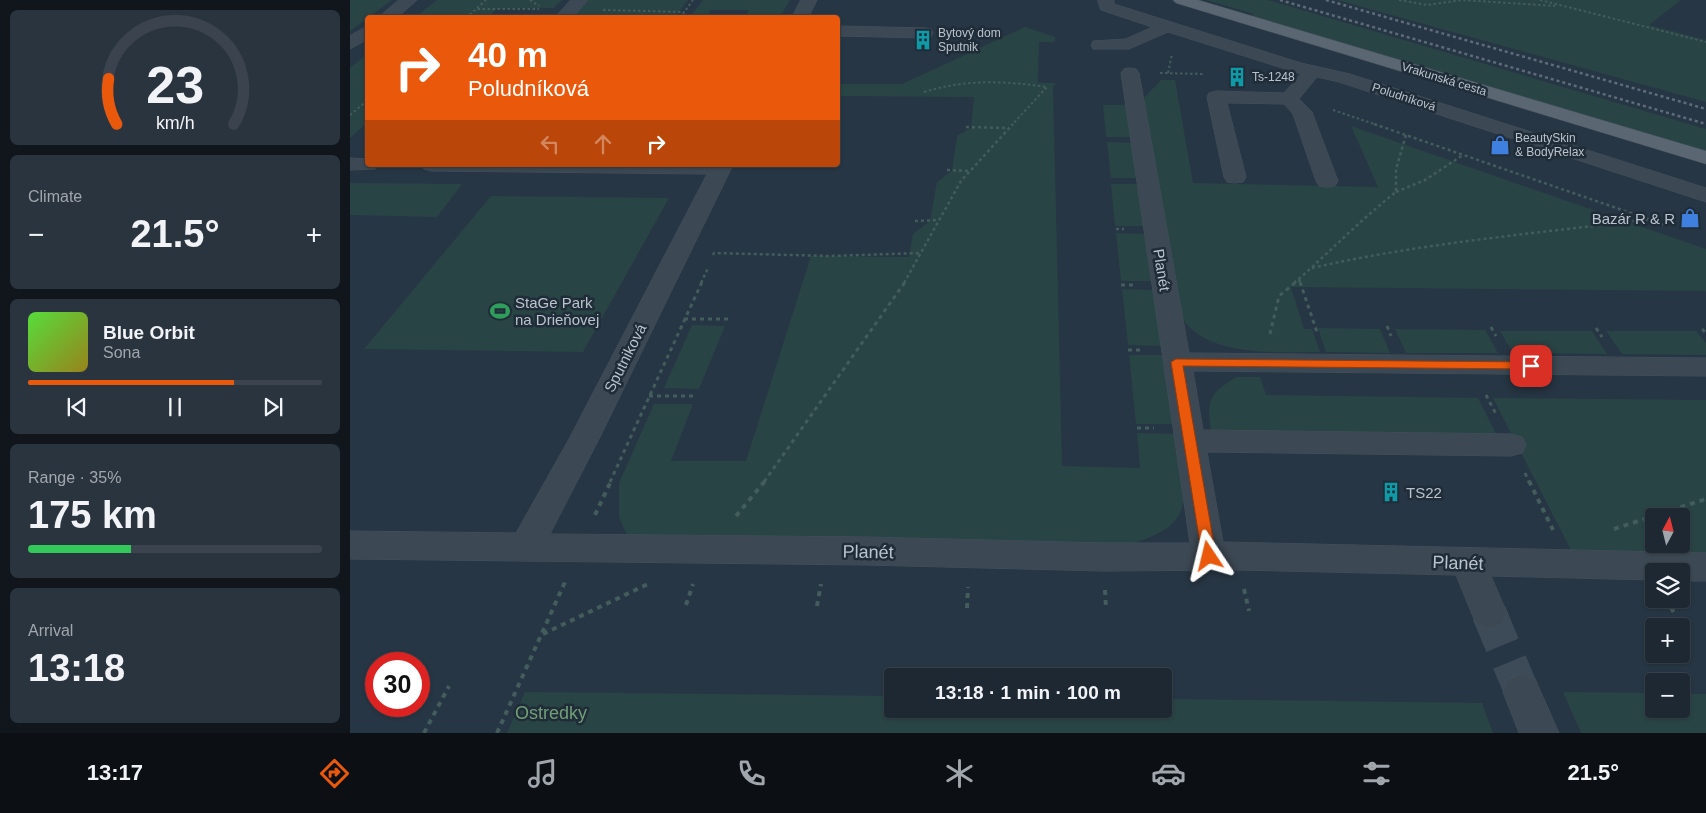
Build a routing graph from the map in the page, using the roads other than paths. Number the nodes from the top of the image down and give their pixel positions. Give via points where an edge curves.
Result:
1 (409, 0) edge
2 (809, 0) edge
3 (1106, 0) edge
4 (1181, 0) edge
5 (390, 15) edge
6 (802, 15) edge
7 (1168, 26) junction
8 (840, 31) edge
9 (365, 33) edge
10 (925, 33) dead end
11 (350, 44) edge
12 (1098, 45) dead end
13 (1313, 71) junction
14 (1130, 73) dead end
15 (1291, 97) junction
16 (1706, 158) edge
17 (350, 164) edge
18 (365, 164) edge
19 (721, 167) edge
20 (1236, 177) dead end
21 (1327, 181) dead end
22 (1706, 195) edge
23 (1176, 362) junction
24 (1706, 367) edge
25 (1190, 441) junction
26 (1511, 445) dead end
27 (350, 546) edge
28 (526, 548) junction
29 (1209, 556) junction
30 (1468, 563) junction
31 (1706, 567) edge
32 (1488, 613) tunnel mouth
33 (1522, 692) tunnel mouth
34 (1539, 733) edge

1 - 5 street
2 - 6 street
3 - 7 street, Poludníková via 1107,7
4 - 16 main road, Vrakunská cesta
7 - 12 street via 1129,44
7 - 13 street, Poludníková
8 - 10 street
9 - 11 street
13 - 15 street
13 - 22 street, Poludníková via 1344,78
14 - 23 street, Planét
15 - 20 street via 1216,98
15 - 21 street via 1302,112
17 - 18 street
19 - 28 street, Sputniková
23 - 24 street
23 - 25 street, Planét
25 - 26 street
25 - 29 street, Planét
27 - 28 street, Planét
28 - 29 street, Planét
29 - 30 street, Planét
30 - 31 street, Planét
30 - 32 street
33 - 34 street

